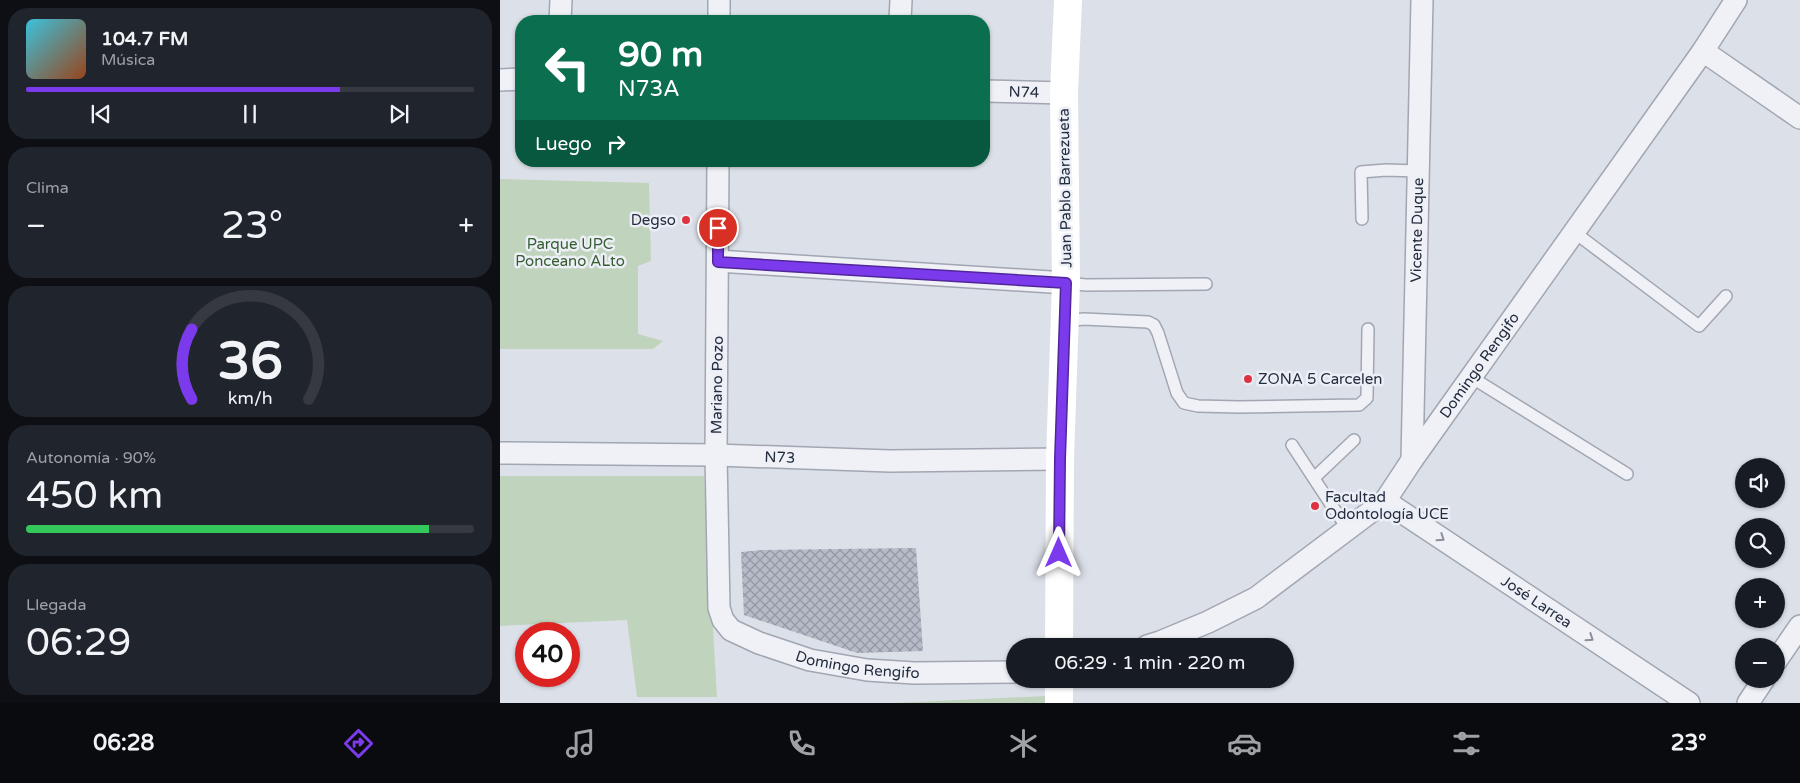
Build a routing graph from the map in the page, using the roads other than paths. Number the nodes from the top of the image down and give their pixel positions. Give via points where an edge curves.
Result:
1 (560, 0) edge
2 (719, 0) edge
3 (901, 0) edge
4 (1068, 0) edge
5 (1422, 0) edge
6 (1736, 0) edge
7 (560, 15) edge
8 (719, 15) edge
9 (900, 15) edge
10 (1702, 51) junction
11 (515, 79) edge
12 (500, 80) edge
13 (990, 90) edge
14 (1064, 93) junction
15 (1800, 118) edge
16 (718, 167) edge
17 (1418, 171) junction
18 (1362, 219) dead end
19 (1574, 232) junction
20 (718, 262) junction
21 (1066, 283) junction
22 (1206, 284) dead end
23 (1726, 296) dead end
24 (1065, 321) junction
25 (1368, 329) dead end
26 (1471, 377) junction
27 (1354, 440) dead end
28 (1292, 445) dead end
29 (500, 453) edge
30 (716, 455) junction
31 (1060, 459) junction
32 (1412, 460) junction
33 (1627, 474) dead end
34 (1314, 478) junction
35 (1385, 502) junction
36 (1348, 529) junction
37 (719, 608) joint
38 (1800, 626) edge
39 (1059, 638) edge
40 (1169, 638) edge
41 (1785, 648) edge
42 (1006, 672) edge
43 (1059, 688) edge
44 (1758, 688) edge
45 (1059, 703) edge
46 (1689, 703) edge
47 (1748, 703) edge

1 - 7 street
2 - 8 street
3 - 9 street
4 - 14 street, Juan Pablo Barrezueta
5 - 17 street, Vicente Duque
6 - 10 street, Domingo Rengifo
10 - 15 street
10 - 19 street, Domingo Rengifo
11 - 12 street
13 - 14 street, N74
14 - 21 street, Juan Pablo Barrezueta
16 - 20 street, Mariano Pozo
17 - 18 lane via 1361,172
17 - 32 street, Vicente Duque
19 - 23 lane via 1699,326
19 - 26 street, Domingo Rengifo
20 - 21 street
20 - 30 street, Mariano Pozo
21 - 22 lane
21 - 24 street, Juan Pablo Barrezueta
24 - 25 lane via 1135,321 1154,325 1177,393 1184,403 1198,406 1359,405 1367,398
24 - 31 street, Juan Pablo Barrezueta
26 - 32 street, Domingo Rengifo
26 - 33 lane
27 - 34 lane
28 - 34 lane
29 - 30 street, N73
30 - 31 street, N73 via 890,461
30 - 37 street, Mariano Pozo
31 - 39 street, Juan Pablo Barrezueta
32 - 35 street, Domingo Rengifo
34 - 36 lane
35 - 36 street, Domingo Rengifo
35 -> 46 street, José Larrea
36 - 40 street, Domingo Rengifo via 1256,598
37 - 42 street, Domingo Rengifo via 731,630 810,660 867,670 914,673
38 - 41 street
43 - 45 street
44 - 47 street

